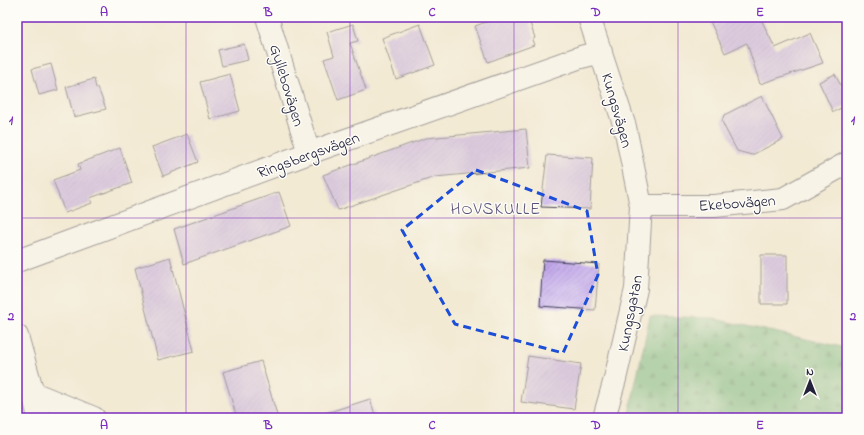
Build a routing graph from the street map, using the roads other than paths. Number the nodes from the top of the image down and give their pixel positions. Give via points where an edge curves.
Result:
1 (267, 17) edge
2 (589, 17) edge
3 (601, 52) junction
4 (309, 153) junction
5 (847, 163) edge
6 (641, 206) junction
7 (17, 261) edge
8 (17, 336) edge
9 (33, 393) junction
10 (39, 418) edge
11 (94, 418) edge
12 (604, 418) edge

1 - 4 street, Gyllebovägen
2 - 3 street, Kungsvägen
3 - 4 street, Ringsbergsvägen
3 - 6 street, Kungsvägen via 625,127
4 - 7 street, Ringsbergsvägen
5 - 6 street, Ekebovägen via 783,199 714,206
6 - 12 street, Kungsgatan via 636,289
8 - 9 street
9 - 10 street
9 - 11 street

